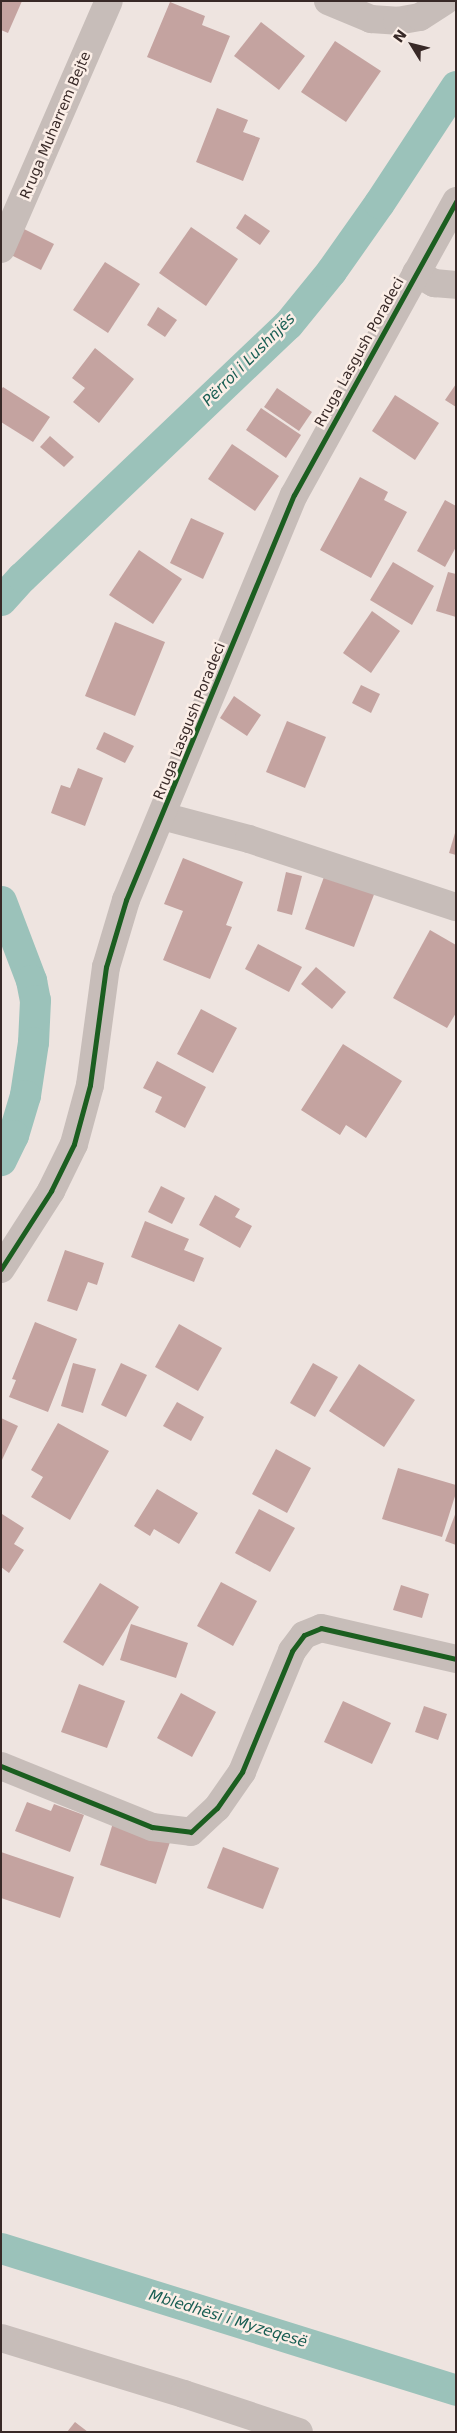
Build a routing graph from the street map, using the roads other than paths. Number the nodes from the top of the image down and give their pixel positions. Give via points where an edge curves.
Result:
1 (109, 1) edge
2 (328, 1) edge
3 (445, 1) edge
4 (456, 201) edge
5 (1, 249) edge
6 (416, 273) junction
7 (456, 286) edge
8 (162, 816) junction
9 (456, 907) edge
10 (1, 1269) edge
11 (456, 1660) edge
12 (1, 1766) edge
13 (1, 2338) edge
14 (299, 2432) edge

1 - 5 street, Rruga Muharrem Bejte
2 - 3 street via 366,17 397,21 420,17
4 - 6 street, Rruga Lasgush Poradeci
6 - 7 street via 434,283
6 - 8 street, Rruga Lasgush Poradeci via 294,495
8 - 9 street via 249,839
8 - 10 street, Rruga Lasgush Poradeci via 129,892 106,967 90,1085 74,1144 51,1191
11 - 12 street via 321,1628 304,1635 292,1651 242,1772 218,1808 191,1832 152,1827
13 - 14 street

